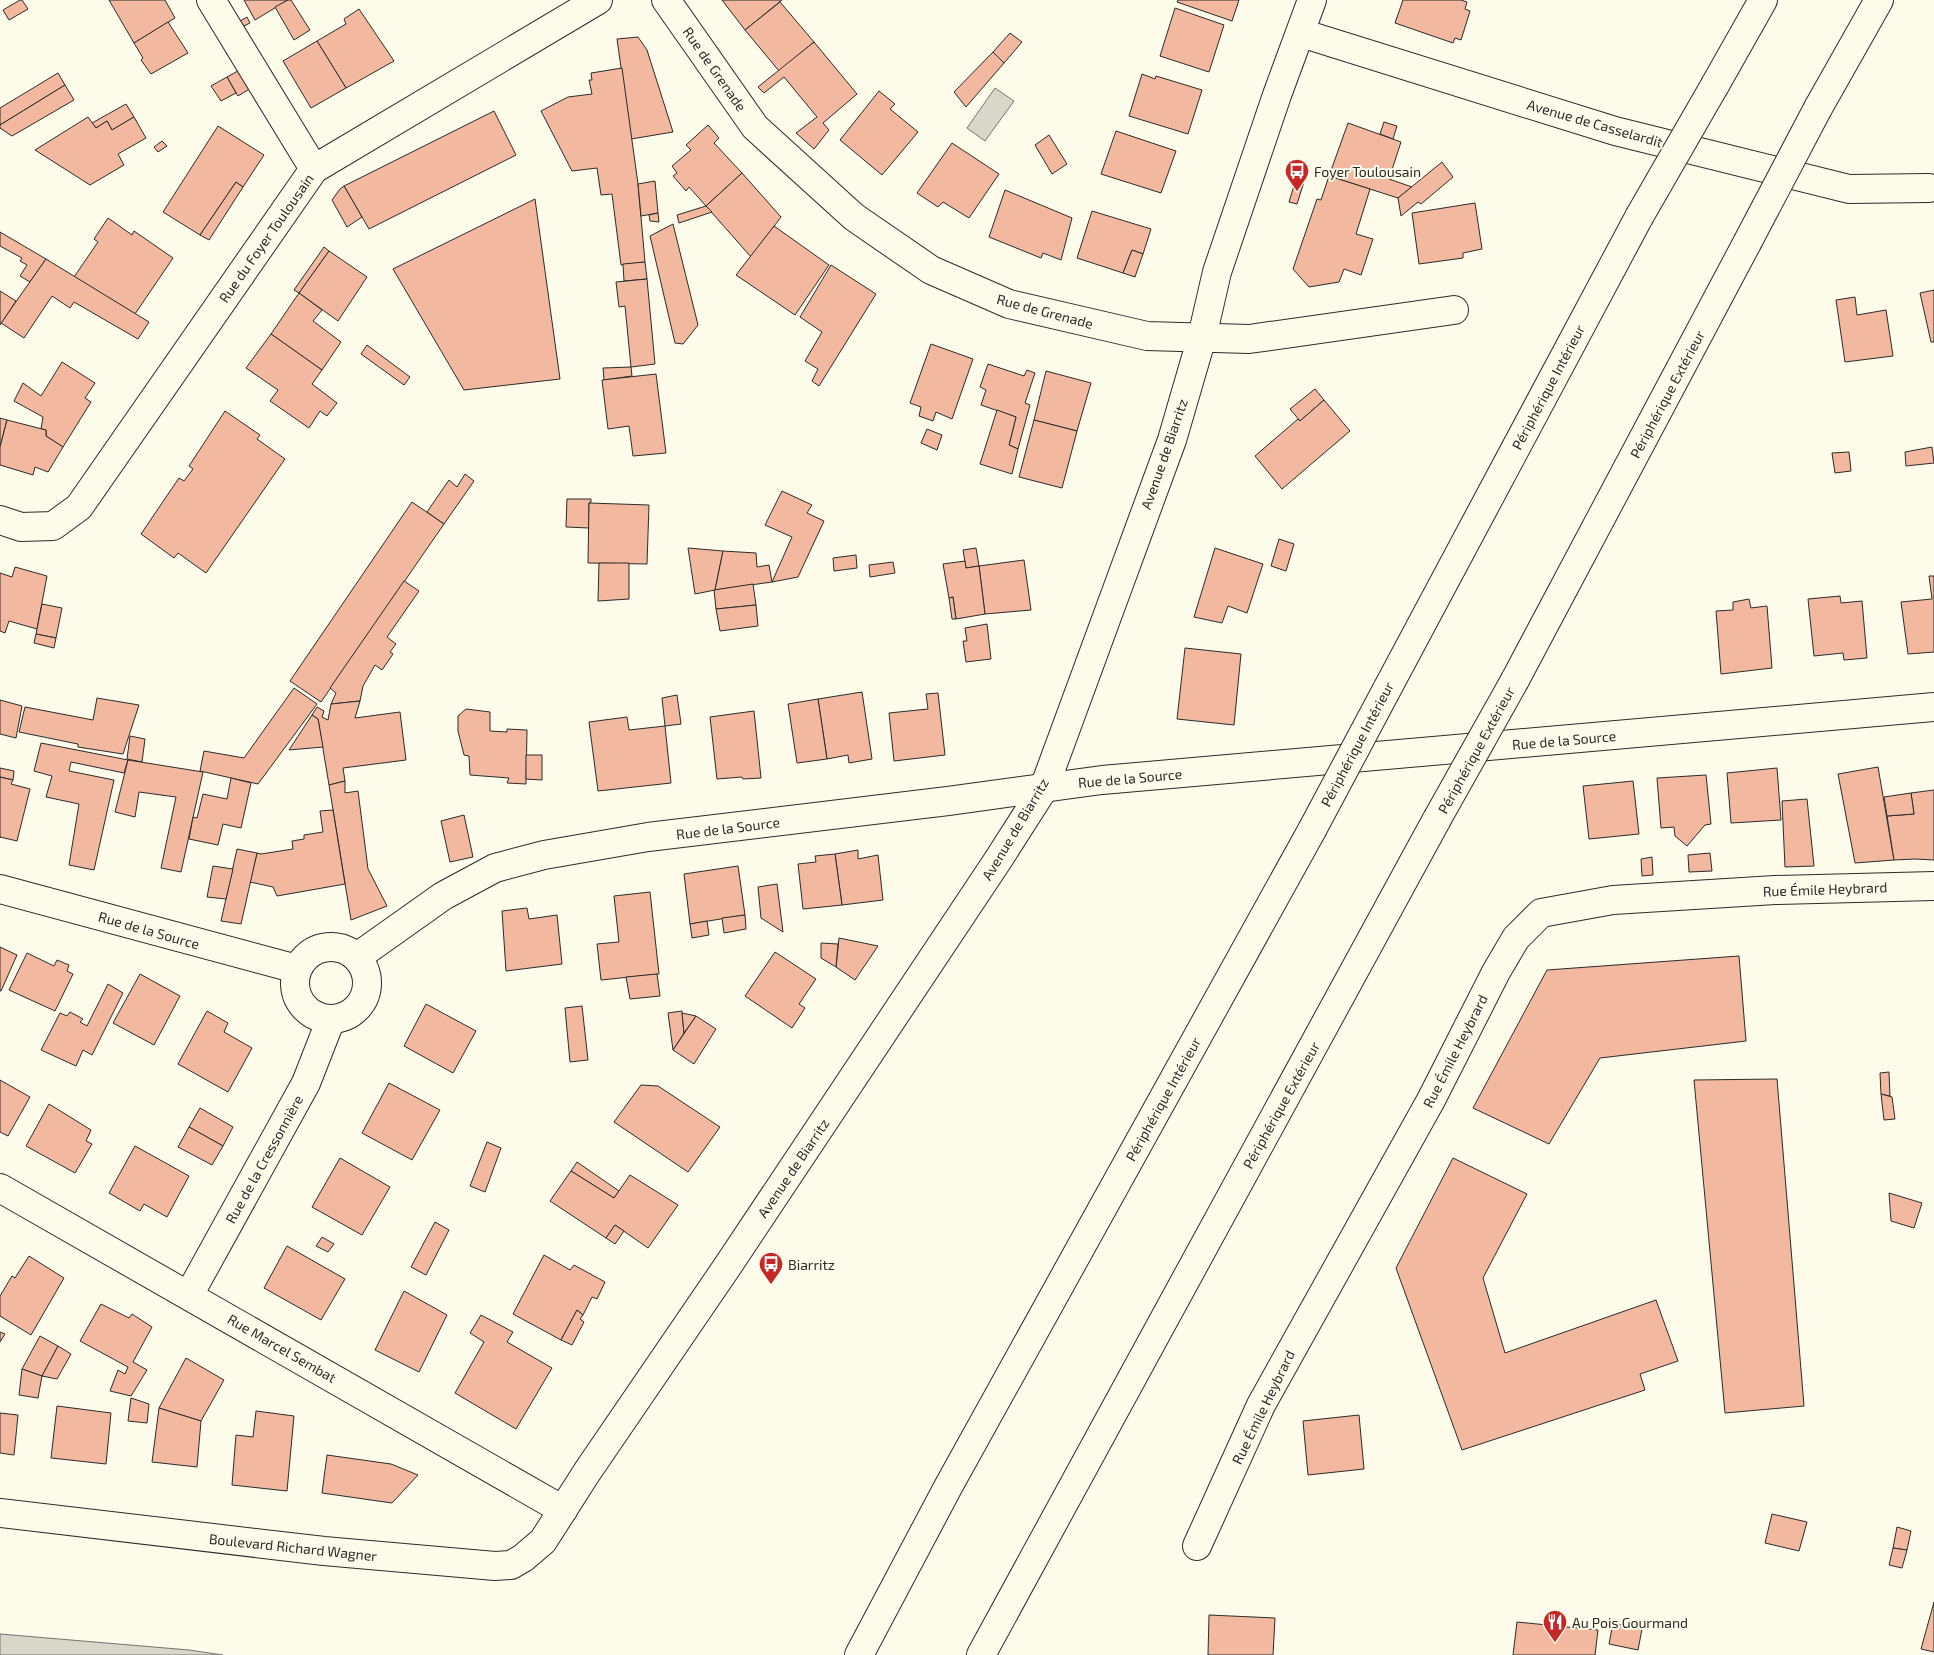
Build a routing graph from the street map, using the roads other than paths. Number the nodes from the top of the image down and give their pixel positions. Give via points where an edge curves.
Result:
1 (212, 0) edge
2 (598, 0) edge
3 (666, 0) edge
4 (1312, 0) edge
5 (1763, 0) edge
6 (1879, 0) edge
7 (1301, 33) junction
8 (314, 169) junction
9 (1932, 188) edge
10 (1454, 310) dead end
11 (1202, 337) junction
12 (0, 520) edge
13 (1934, 707) edge
14 (1044, 788) junction
15 (1934, 886) edge
16 (0, 889) edge
17 (357, 957) junction
18 (297, 969) junction
19 (331, 1019) junction
20 (0, 1188) edge
21 (190, 1295) junction
22 (563, 1510) junction
23 (0, 1513) edge
24 (1197, 1546) dead end
25 (859, 1655) edge
26 (981, 1655) edge

1 - 8 main road
2 - 8 main road, Rue du Foyer Toulousain
3 - 11 main road, Rue de Grenade via 755,126 854,217 931,270 1009,304 1147,336
4 - 7 main road
5 - 25 main road, Périphérique Intérieur, bridge via 1639,217 1312,830 948,1487
6 - 26 main road, Périphérique Extérieur, bridge via 1818,108 1515,680
7 - 9 main road, Avenue de Casselardit via 1615,131 1849,189
7 - 11 main road, Avenue de Biarritz via 1217,272
8 - 12 main road, Rue du Foyer Toulousain via 79,507 53,526 21,527
10 - 11 main road, Rue de Grenade via 1249,339
11 - 14 main road, Avenue de Biarritz via 1172,440
13 - 14 main road, Rue de la Source via 1102,780
14 - 17 main road, Rue de la Source via 648,837 544,855 495,868 443,896
14 - 22 main road, Avenue de Biarritz
15 - 24 main road, Rue Émile Heybrard via 1775,890 1613,900 1540,913 1516,938 1501,964 1431,1100 1261,1405
16 - 18 main road, Rue de la Source
17 - 18 main road via 335,947 316,949
17 - 19 main road via 368,983 365,995 353,1012
18 - 19 main road via 295,981 300,1001 318,1016
19 - 21 main road, Rue de la Cressonnière via 306,1083
20 - 21 main road, Rue Marcel Sembat
21 - 22 main road, Rue Marcel Sembat
22 - 23 main road, Boulevard Richard Wagner via 543,1541 523,1558 511,1565 495,1566 324,1551

